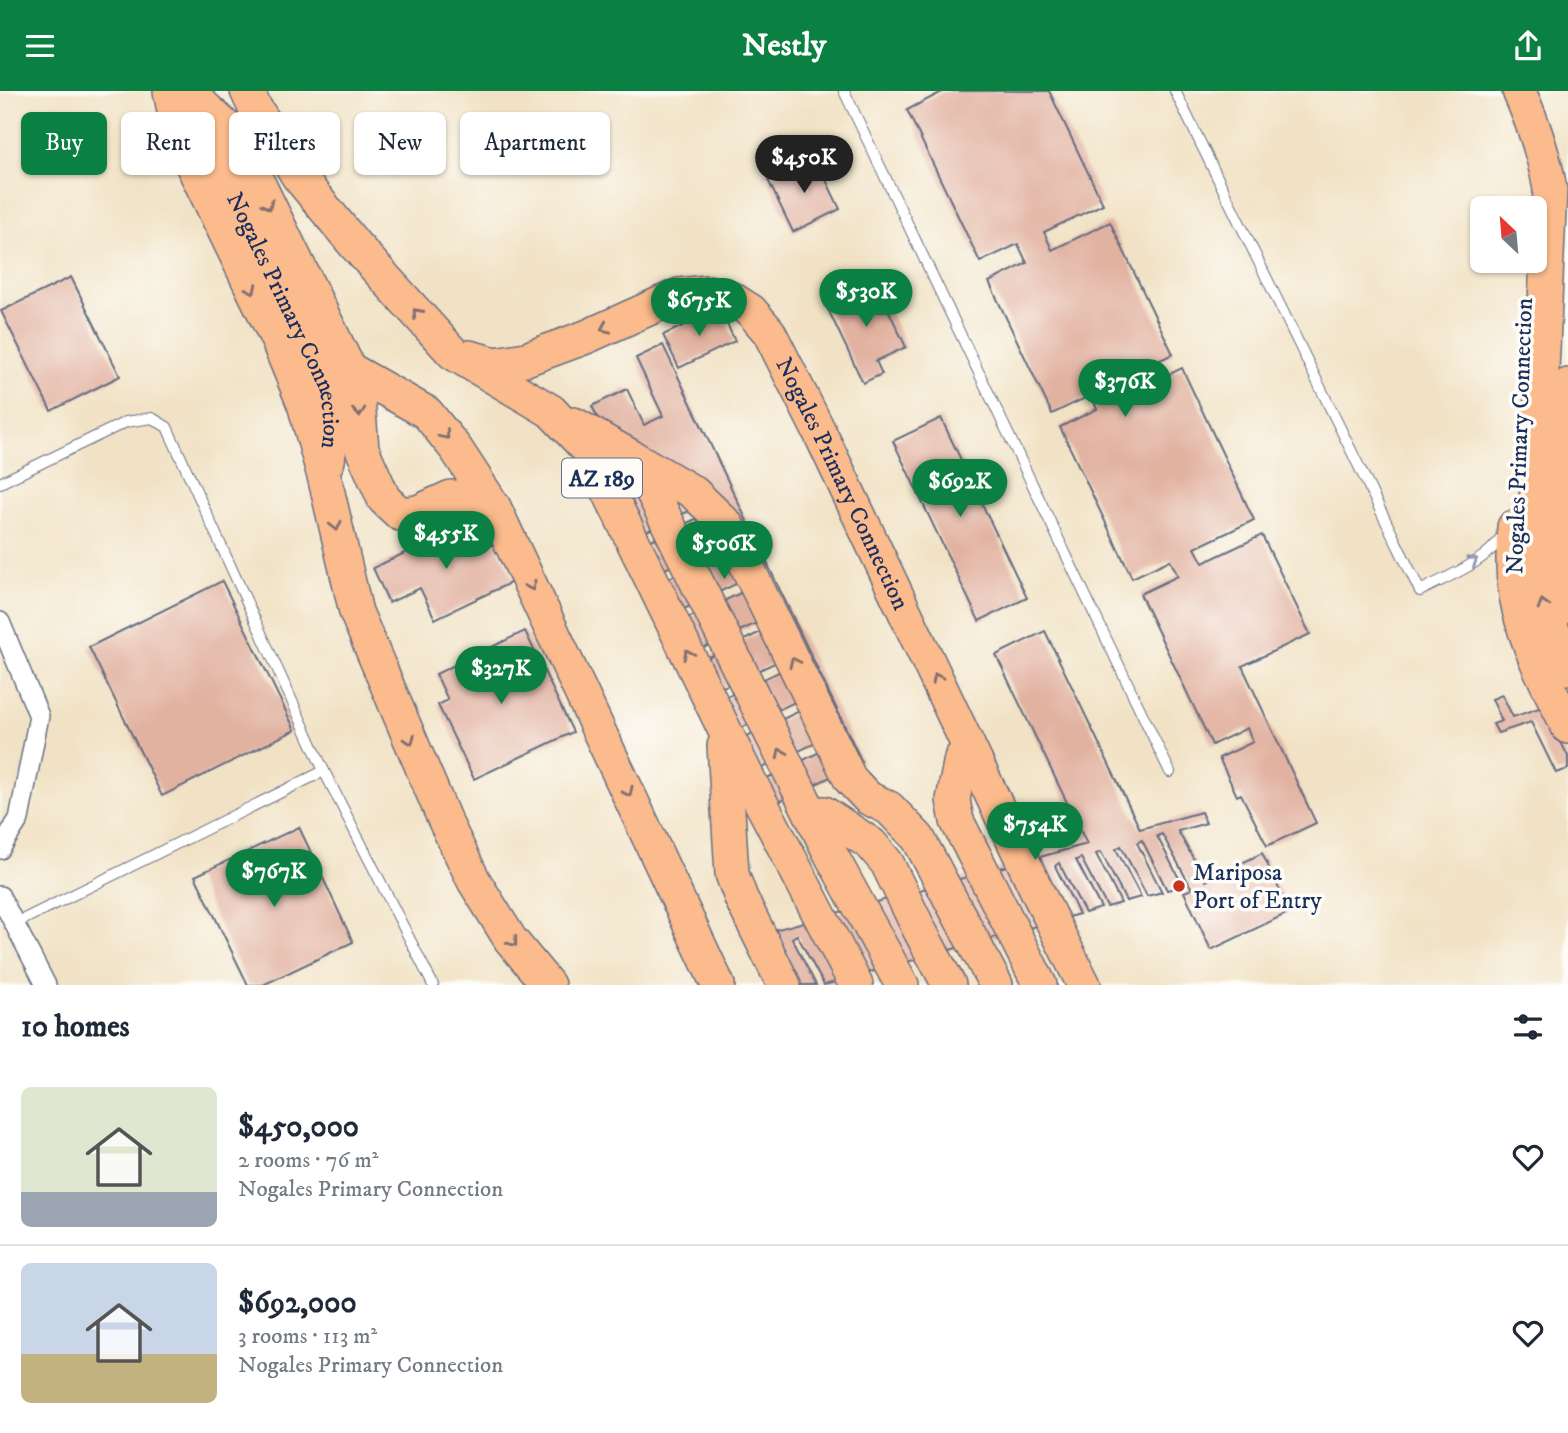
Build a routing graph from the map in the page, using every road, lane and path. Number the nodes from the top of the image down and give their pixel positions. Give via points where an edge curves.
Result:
1 (170, 91) edge
2 (186, 91) edge
3 (247, 91) edge
4 (844, 91) edge
5 (1175, 91) edge
6 (1516, 91) edge
7 (1527, 196) edge
8 (1524, 273) edge
9 (453, 353) junction
10 (349, 369) junction
11 (1568, 384) edge
12 (551, 411) junction
13 (632, 457) junction
14 (325, 480) junction
15 (0, 483) edge
16 (494, 507) junction
17 (1514, 517) junction
18 (1568, 606) edge
19 (0, 622) edge
20 (1568, 668) edge
21 (711, 700) junction
22 (957, 720) junction
23 (1568, 727) edge
24 (961, 758) junction
25 (727, 760) junction
26 (324, 771) junction
27 (1170, 772) dead end
28 (813, 805) junction
29 (890, 808) junction
30 (730, 810) junction
31 (0, 849) edge
32 (0, 897) edge
33 (14, 924) junction
34 (46, 985) edge
35 (433, 985) edge
36 (548, 985) edge
37 (718, 985) edge
38 (783, 985) edge
39 (807, 985) edge
40 (832, 985) edge
41 (856, 985) edge
42 (878, 985) edge
43 (901, 985) edge
44 (925, 985) edge
45 (949, 985) edge
46 (972, 985) edge
47 (996, 985) edge
48 (1018, 985) edge
49 (1040, 985) edge
50 (1063, 985) edge
51 (1084, 985) edge

1 -> 14 highway, Nogales Primary Connection via 185,150 304,404
2 -> 10 highway, Nogales Primary Connection via 227,128 241,148
2 - 14 highway, Nogales Primary Connection via 328,389 332,429
9 -> 3 highway, AZ 189 via 298,176
4 - 27 lane
5 -> 17 lane via 1420,591 1497,545
6 - 7 highway, Nogales Primary Connection via 1525,127
20 -> 6 highway, Nogales Primary Connection via 1544,608 1534,552 1550,189 1535,127
8 - 17 highway, Nogales Primary Connection
9 - 12 highway, AZ 189
22 -> 9 highway, Nogales Primary Connection via 769,332 751,311 708,292 679,295 526,359 495,364
10 -> 16 highway via 427,413
10 -> 16 highway, Nogales Primary Connection via 357,386 362,449 384,499 400,514 418,512 452,497 475,497
11 - 18 highway, Nogales Primary Connection via 1558,547
12 - 13 highway, AZ 189
21 -> 12 highway, AZ 189 via 589,451
28 -> 13 highway, AZ 189
29 -> 13 highway, AZ 189 via 868,798 850,779 727,525 693,492
14 -> 36 highway, Nogales Primary Connection via 356,612 444,819 474,881 510,939
15 - 26 lane via 126,422 152,418 167,427
16 -> 37 highway
17 - 23 highway, Nogales Primary Connection via 1517,606 1530,646
19 - 31 street via 39,716 19,818
21 - 25 highway, AZ 189
21 - 41 highway, AZ 189
22 - 24 highway, Nogales Primary Connection
22 - 51 highway, Nogales Primary Connection
24 - 49 highway, Nogales Primary Connection via 953,800 957,821
24 - 50 highway, Nogales Primary Connection via 968,794
25 - 30 highway, AZ 189
25 - 40 highway, AZ 189 via 743,807
26 - 33 lane
26 - 35 lane
28 - 42 highway, AZ 189 via 807,845 813,862
28 - 43 highway, AZ 189
28 - 44 highway, AZ 189 via 852,847
28 - 45 highway via 871,844 887,863
29 - 46 highway via 911,867
29 - 47 highway, AZ 189 via 928,853
29 - 48 highway, AZ 189 via 948,849
30 - 38 highway, AZ 189 via 732,874
30 - 39 highway, AZ 189 via 737,843
32 - 33 street
33 - 34 street

